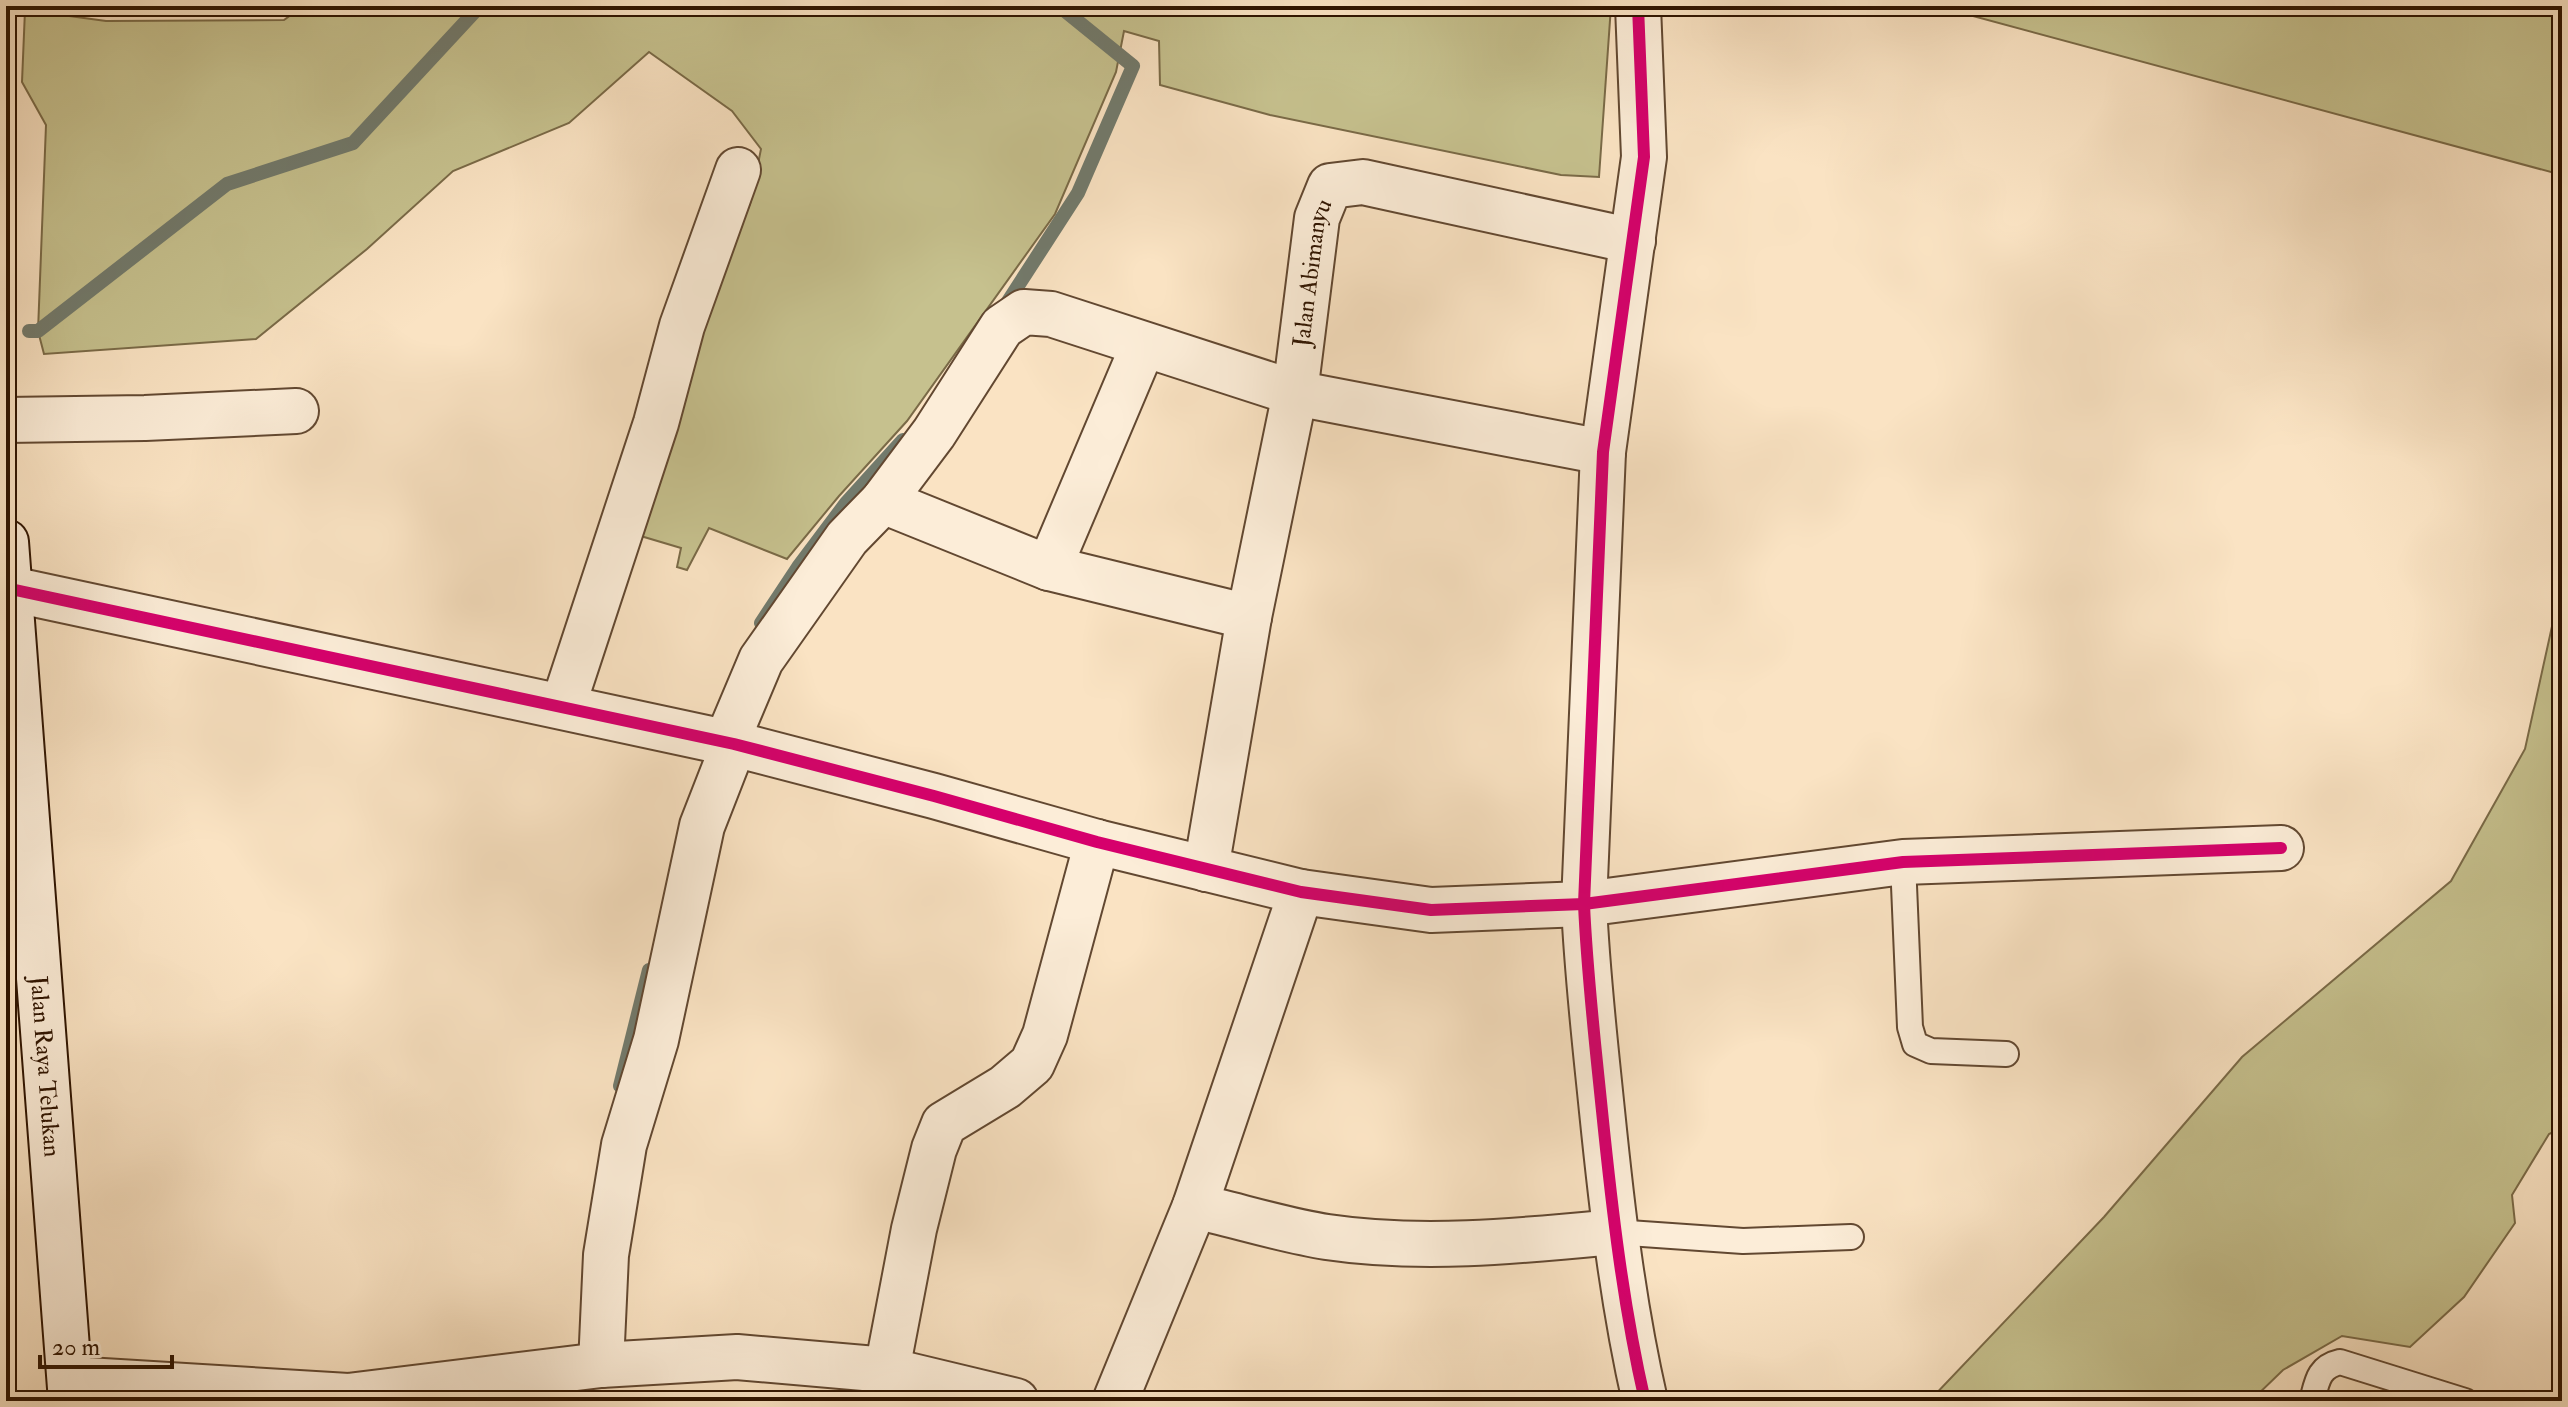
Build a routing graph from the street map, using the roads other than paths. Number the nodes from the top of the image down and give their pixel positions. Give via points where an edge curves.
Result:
1 (1638, 6) edge
2 (738, 170) dead end
3 (1633, 241) junction
4 (1143, 346) junction
5 (1295, 393) junction
6 (296, 411) dead end
7 (6, 420) edge
8 (1603, 452) junction
9 (883, 501) junction
10 (6, 542) edge
11 (1049, 568) junction
12 (8, 589) edge
13 (1249, 617) junction
14 (563, 706) junction
15 (730, 743) junction
16 (1097, 842) junction
17 (2281, 848) dead end
18 (1903, 862) junction
19 (1206, 869) junction
20 (1301, 892) junction
21 (1584, 904) junction
22 (2006, 1054) dead end
23 (1195, 1206) junction
24 (1614, 1232) junction
25 (1851, 1237) dead end
26 (601, 1365) junction
27 (887, 1370) junction
28 (70, 1390) edge
29 (1016, 1401) edge
30 (1115, 1401) edge
31 (1645, 1401) edge
32 (2312, 1401) edge
33 (2465, 1401) edge

1 - 3 street via 1644,157
2 - 14 street via 682,326 656,423
3 - 5 street, Jalan Abimanyu via 1363,182 1330,186 1317,218
3 - 8 street
4 - 5 street
4 - 9 street via 1051,314 1024,312 1002,327
4 - 11 street
5 - 8 street
5 - 13 street, Jalan Abimanyu
6 - 7 street
8 - 21 street
9 - 11 street
9 - 15 street via 847,538 761,660
10 - 12 street, Jalan Raya Telukan
11 - 13 street
12 - 14 street
12 - 28 street, Jalan Raya Telukan
13 - 19 street, Jalan Abimanyu
14 - 15 street
15 - 16 street
15 - 26 street via 702,826 656,1040 624,1145 606,1255
16 - 19 street
16 - 27 street via 1045,1035 1032,1064 944,1124 934,1149
17 - 18 street
18 - 21 street
18 - 22 lane via 1915,1044 1931,1051
19 - 20 street
20 - 21 street via 1431,910
20 - 23 street
21 - 24 street
23 - 24 street via 1327,1237 1402,1243
23 - 30 street
24 - 25 lane via 1743,1241
24 - 31 street
26 - 27 street via 737,1357
26 - 28 street via 348,1396
27 - 29 street
32 - 33 lane via 2319,1374 2340,1362

